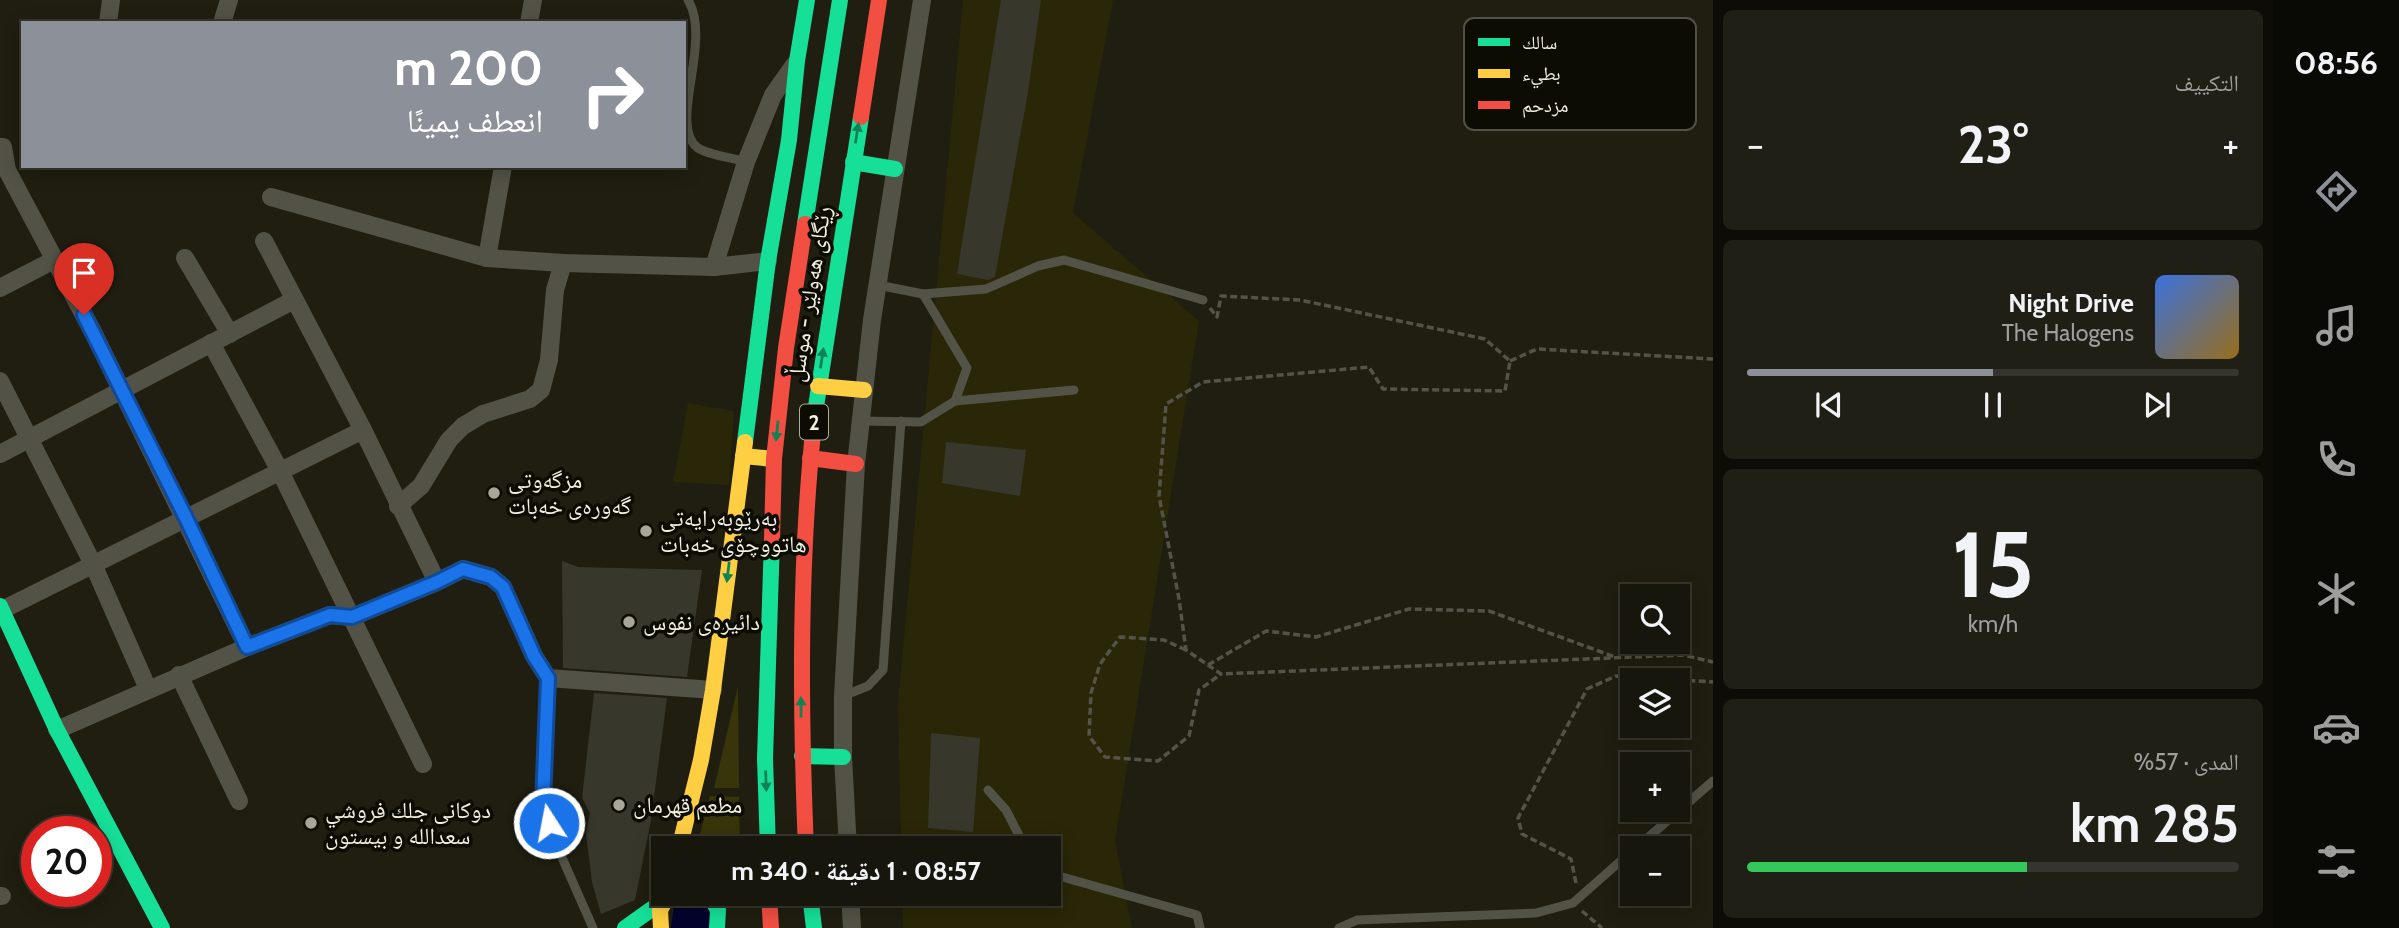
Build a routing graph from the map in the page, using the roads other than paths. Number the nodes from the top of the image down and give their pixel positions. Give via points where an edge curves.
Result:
1 (111, 0) edge
2 (229, 0) edge
3 (533, 0) edge
4 (688, 0) edge
5 (807, 0) edge
6 (840, 0) edge
7 (879, 0) edge
8 (922, 0) edge
9 (108, 21) edge
10 (223, 21) edge
11 (528, 21) edge
12 (797, 61) junction
13 (686, 116) edge
14 (686, 126) edge
15 (789, 140) junction
16 (818, 143) junction
17 (0, 147) edge
18 (746, 162) junction
19 (852, 162) junction
20 (503, 168) edge
21 (895, 169) junction
22 (271, 197) dead end
23 (264, 241) dead end
24 (185, 258) dead end
25 (487, 258) junction
26 (54, 260) junction
27 (768, 261) junction
28 (563, 263) junction
29 (714, 267) junction
30 (878, 285) junction
31 (0, 288) edge
32 (923, 294) junction
33 (294, 300) junction
34 (1203, 300) road end
35 (230, 334) junction
36 (211, 343) junction
37 (0, 381) edge
38 (818, 386) junction
39 (121, 390) junction
40 (864, 390) junction
41 (1074, 390) dead end
42 (954, 401) junction
43 (860, 421) junction
44 (901, 421) junction
45 (363, 430) junction
46 (29, 438) junction
47 (0, 454) edge
48 (743, 456) junction
49 (810, 458) junction
50 (774, 459) junction
51 (856, 464) junction
52 (280, 471) junction
53 (398, 506) junction
54 (186, 518) junction
55 (93, 564) junction
56 (437, 582) junction
57 (1, 609) edge
58 (352, 617) junction
59 (247, 647) junction
60 (180, 675) junction
61 (548, 678) junction
62 (148, 689) junction
63 (713, 690) junction
64 (843, 696) junction
65 (57, 730) junction
66 (802, 757) junction
67 (843, 757) junction
68 (423, 764) dead end
69 (1713, 781) edge
70 (988, 790) dead end
71 (239, 801) dead end
72 (682, 836) edge
73 (768, 836) edge
74 (805, 836) edge
75 (847, 836) edge
76 (1019, 836) edge
77 (1650, 836) edge
78 (1620, 862) edge
79 (1061, 876) edge
80 (654, 906) edge
81 (664, 906) edge
82 (717, 906) edge
83 (770, 906) edge
84 (811, 906) edge
85 (851, 906) edge
86 (659, 925) edge
87 (162, 928) edge
88 (593, 928) edge
89 (625, 928) edge
90 (717, 928) edge
91 (771, 928) edge
92 (814, 928) edge
93 (852, 928) edge
94 (1200, 928) edge
95 (1339, 928) edge

1 - 9 street
2 - 10 street
3 - 11 street
4 - 13 lane via 696,32
5 - 12 main road
6 - 16 main road, ڕێگای هەولێر - موسڵ / 2
19 -> 7 main road, ڕێگای هەولێر - موسڵ / 2
8 - 21 street
12 - 15 main road
12 - 18 street via 773,95
14 - 18 lane via 699,150
15 - 16 main road
15 - 27 main road
16 -> 50 main road, ڕێگای هەولێر - موسڵ / 2
17 - 26 street via 7,170
18 - 29 street
19 - 21 main road
38 -> 19 main road, ڕێگای هەولێر - موسڵ / 2
20 - 25 street
21 - 30 street
22 - 25 street
23 - 33 street
24 - 35 street
25 - 28 street
26 - 31 street
26 - 39 street
27 - 29 street
27 - 48 main road
28 - 29 street
28 - 53 street via 541,390 530,399 483,414 463,426 421,486
30 - 32 lane
30 - 40 street
32 - 34 lane via 986,289 1038,265 1064,260
32 - 42 lane via 967,368
33 - 35 street
33 - 45 street
35 - 36 street
36 - 39 street
36 - 52 street
37 - 46 street
38 - 40 main road
38 - 49 main road, ڕێگای هەولێر - موسڵ / 2
39 - 46 street
39 - 54 street
40 - 43 street
41 - 42 lane
42 - 44 lane via 921,422
43 - 44 lane
43 - 51 street
44 - 64 lane via 883,670 868,686
45 - 52 street
45 - 53 street
46 - 47 street
46 - 55 street
48 - 50 main road
48 -> 63 main road
49 - 51 main road
66 -> 49 main road, ڕێگای هەولێر - موسڵ / 2 via 801,624
50 -> 73 main road, ڕێگای هەولێر - موسڵ / 2 via 765,758
51 - 64 street
52 - 54 street
52 - 58 street
53 - 56 street
54 - 55 street
54 - 59 street
55 - 57 street
55 - 62 street
56 - 58 street
56 - 61 street via 463,569 491,577 503,587
57 - 65 main road
58 - 59 street via 330,615
58 - 68 street
59 - 60 street
60 - 62 street
60 - 71 street
61 - 63 street
61 - 88 lane via 543,802
62 - 65 street
63 - 72 main road
64 - 67 street
65 - 87 main road
66 - 67 main road
66 - 74 main road, ڕێگای هەولێر - موسڵ / 2
67 - 75 street
69 - 77 lane
70 - 76 lane via 1006,810
78 - 95 lane via 1573,902 1536,913 1357,920
79 - 94 lane via 1197,915
80 - 89 main road
81 - 86 main road
82 - 90 main road
83 - 91 main road
84 - 92 main road
85 - 93 street

